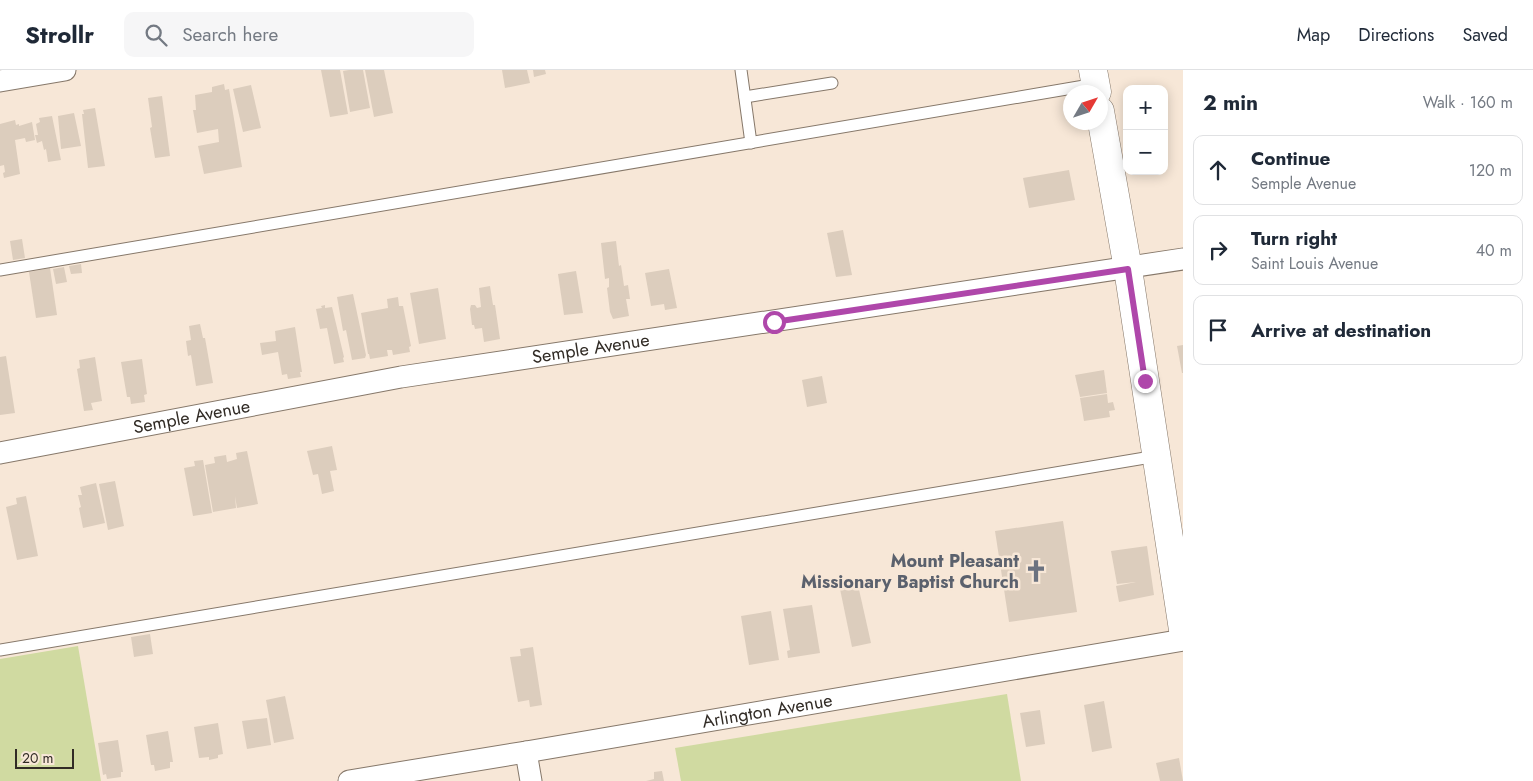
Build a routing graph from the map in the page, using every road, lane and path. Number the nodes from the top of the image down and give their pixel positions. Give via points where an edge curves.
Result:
1 (65, 70) edge
2 (741, 70) edge
3 (0, 81) edge
4 (1095, 82) edge
5 (832, 83) dead end
6 (745, 97) junction
7 (1103, 130) edge
8 (751, 143) junction
9 (1183, 259) edge
10 (1128, 269) junction
11 (0, 270) edge
12 (0, 453) edge
13 (1156, 456) junction
14 (1183, 630) edge
15 (1183, 640) edge
16 (0, 650) edge
17 (526, 752) junction
18 (349, 781) edge
19 (531, 781) edge

1 - 3 street
2 - 6 lane
4 - 8 lane
5 - 6 lane
6 - 8 lane
7 - 10 street
8 - 11 lane
9 - 10 street, Semple Avenue
10 - 12 street, Semple Avenue via 401,378
10 - 13 street
13 - 14 street
13 - 16 lane
15 - 17 street, Arlington Avenue
17 - 18 street, Arlington Avenue
17 - 19 street

